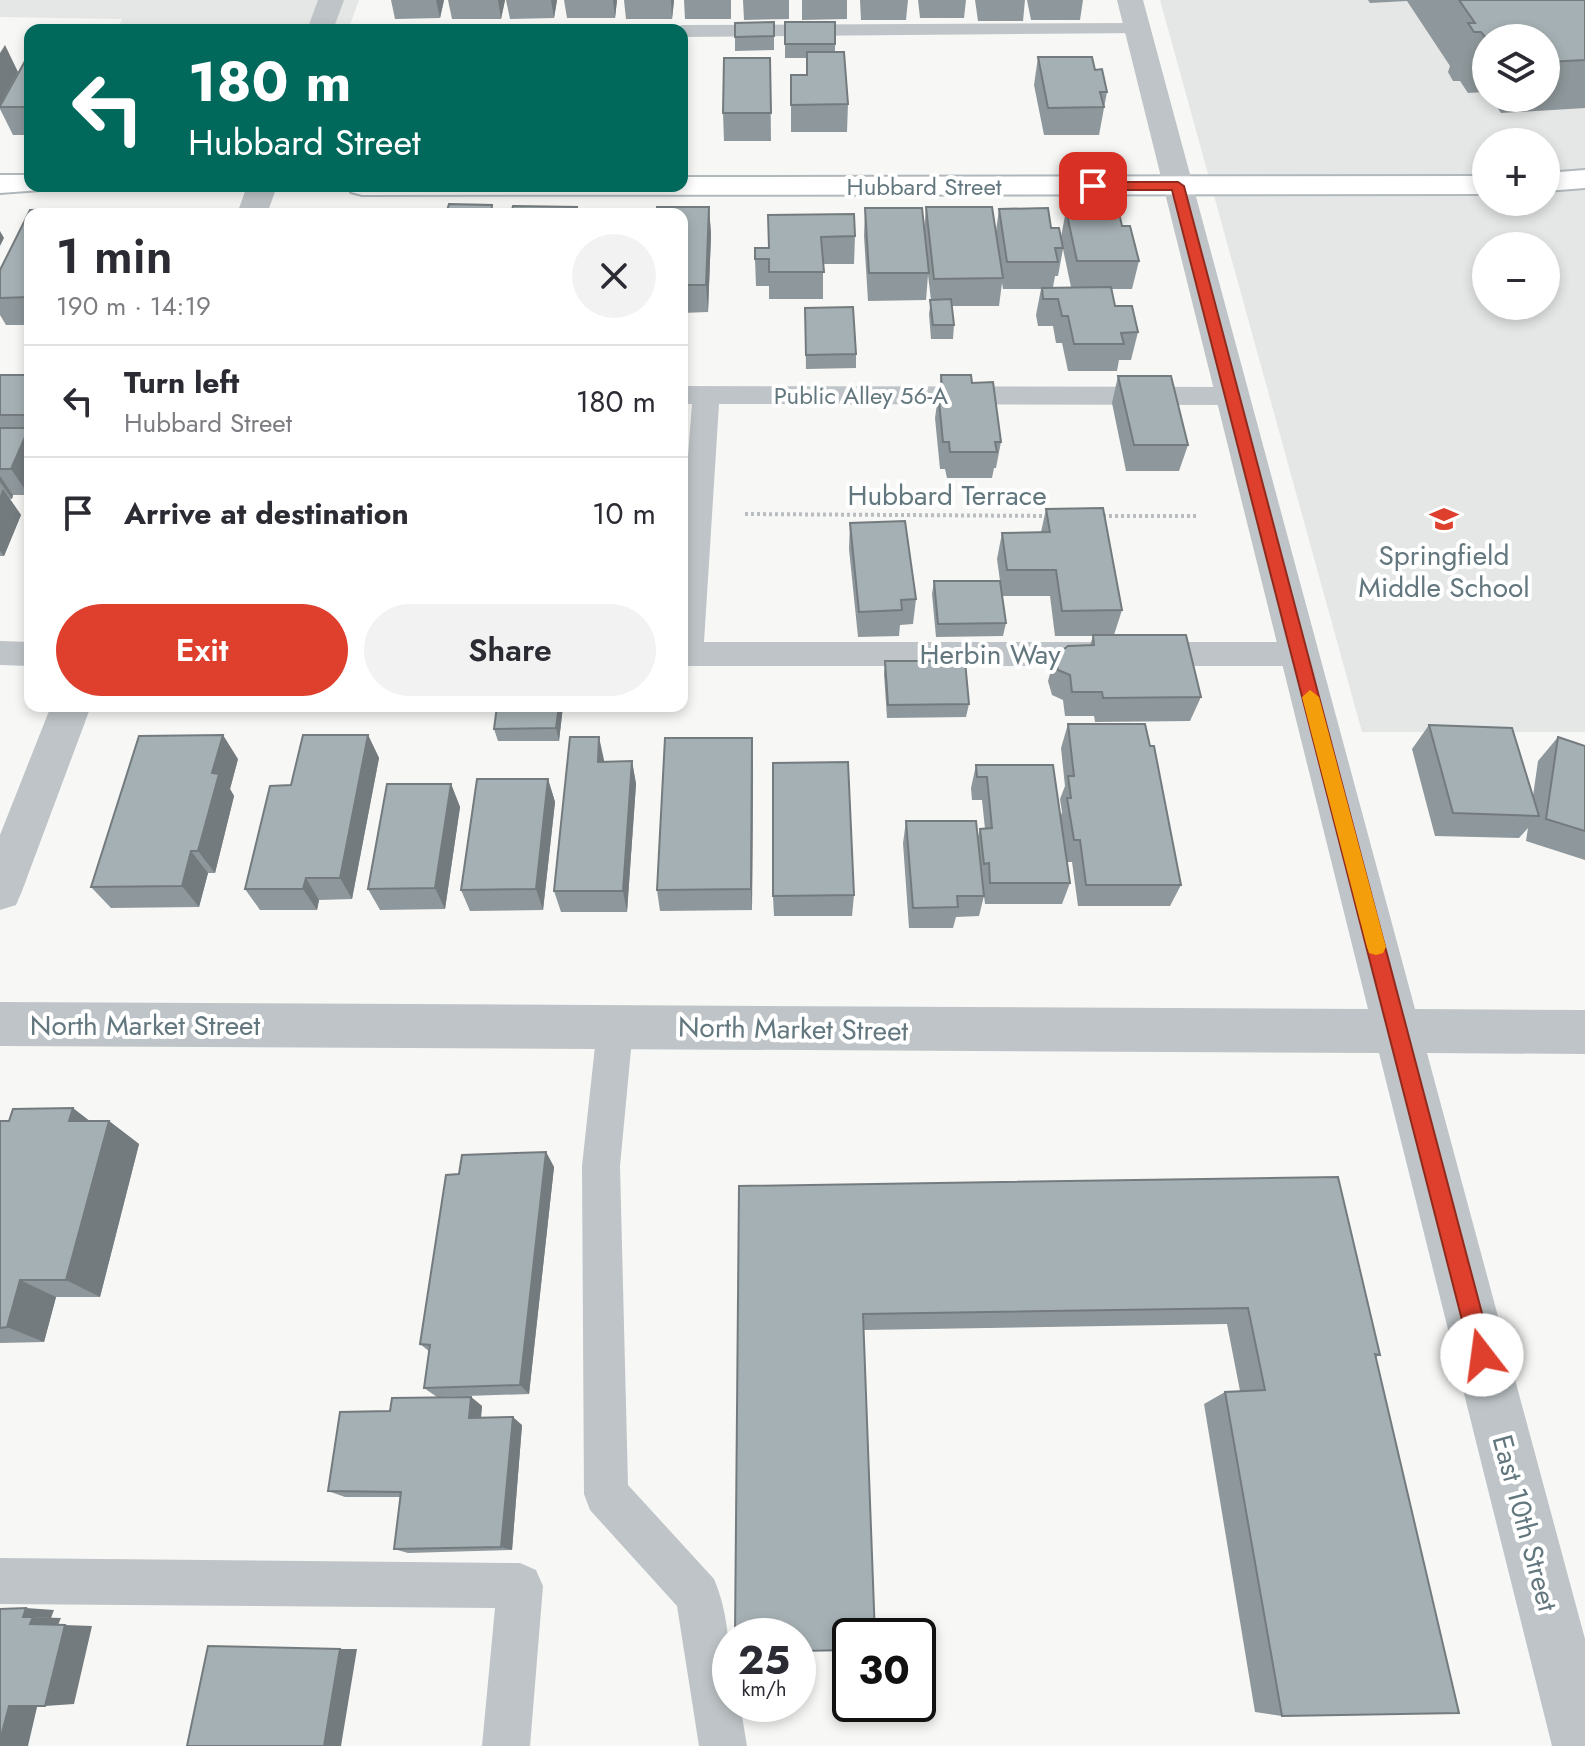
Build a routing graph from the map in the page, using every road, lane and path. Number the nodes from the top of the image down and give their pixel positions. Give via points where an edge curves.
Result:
1 (331, 0) edge
2 (1134, 14) edge
3 (322, 24) edge
4 (688, 31) edge
5 (1585, 179) edge
6 (1560, 181) edge
7 (0, 184) edge
8 (24, 184) edge
9 (1472, 185) edge
10 (688, 186) edge
11 (1178, 186) junction
12 (694, 395) edge
13 (1232, 396) junction
14 (698, 514) junction
15 (1056, 516) edge
16 (1087, 516) edge
17 (1196, 516) dead end
18 (688, 622) edge
19 (0, 653) edge
20 (24, 654) edge
21 (688, 654) edge
22 (1299, 654) junction
23 (69, 712) edge
24 (0, 891) edge
25 (0, 1024) edge
26 (615, 1028) junction
27 (1398, 1031) junction
28 (1585, 1032) edge
29 (0, 1581) edge
30 (506, 1746) edge
31 (723, 1746) edge
32 (1583, 1746) edge

1 - 3 street
2 - 4 lane
2 - 11 street, East 10th Street
5 - 6 main road
7 - 8 main road
9 - 11 main road, Hubbard Street
10 - 11 main road, Hubbard Street
11 - 13 street, East 10th Street
12 - 13 lane, Public Alley 56-A
12 - 14 lane
13 - 22 street, East 10th Street
14 - 15 path, Hubbard Terrace
14 - 18 lane
16 - 17 path, Hubbard Terrace
19 - 20 lane
21 - 22 lane, Herbin Way
22 - 27 street, East 10th Street
23 - 24 street
25 - 26 street, North Market Street
26 - 27 street, North Market Street
26 - 31 lane via 601,1166 606,1494 698,1595
27 - 28 street, North Market Street
27 - 32 street, East 10th Street
29 - 30 lane via 520,1586

